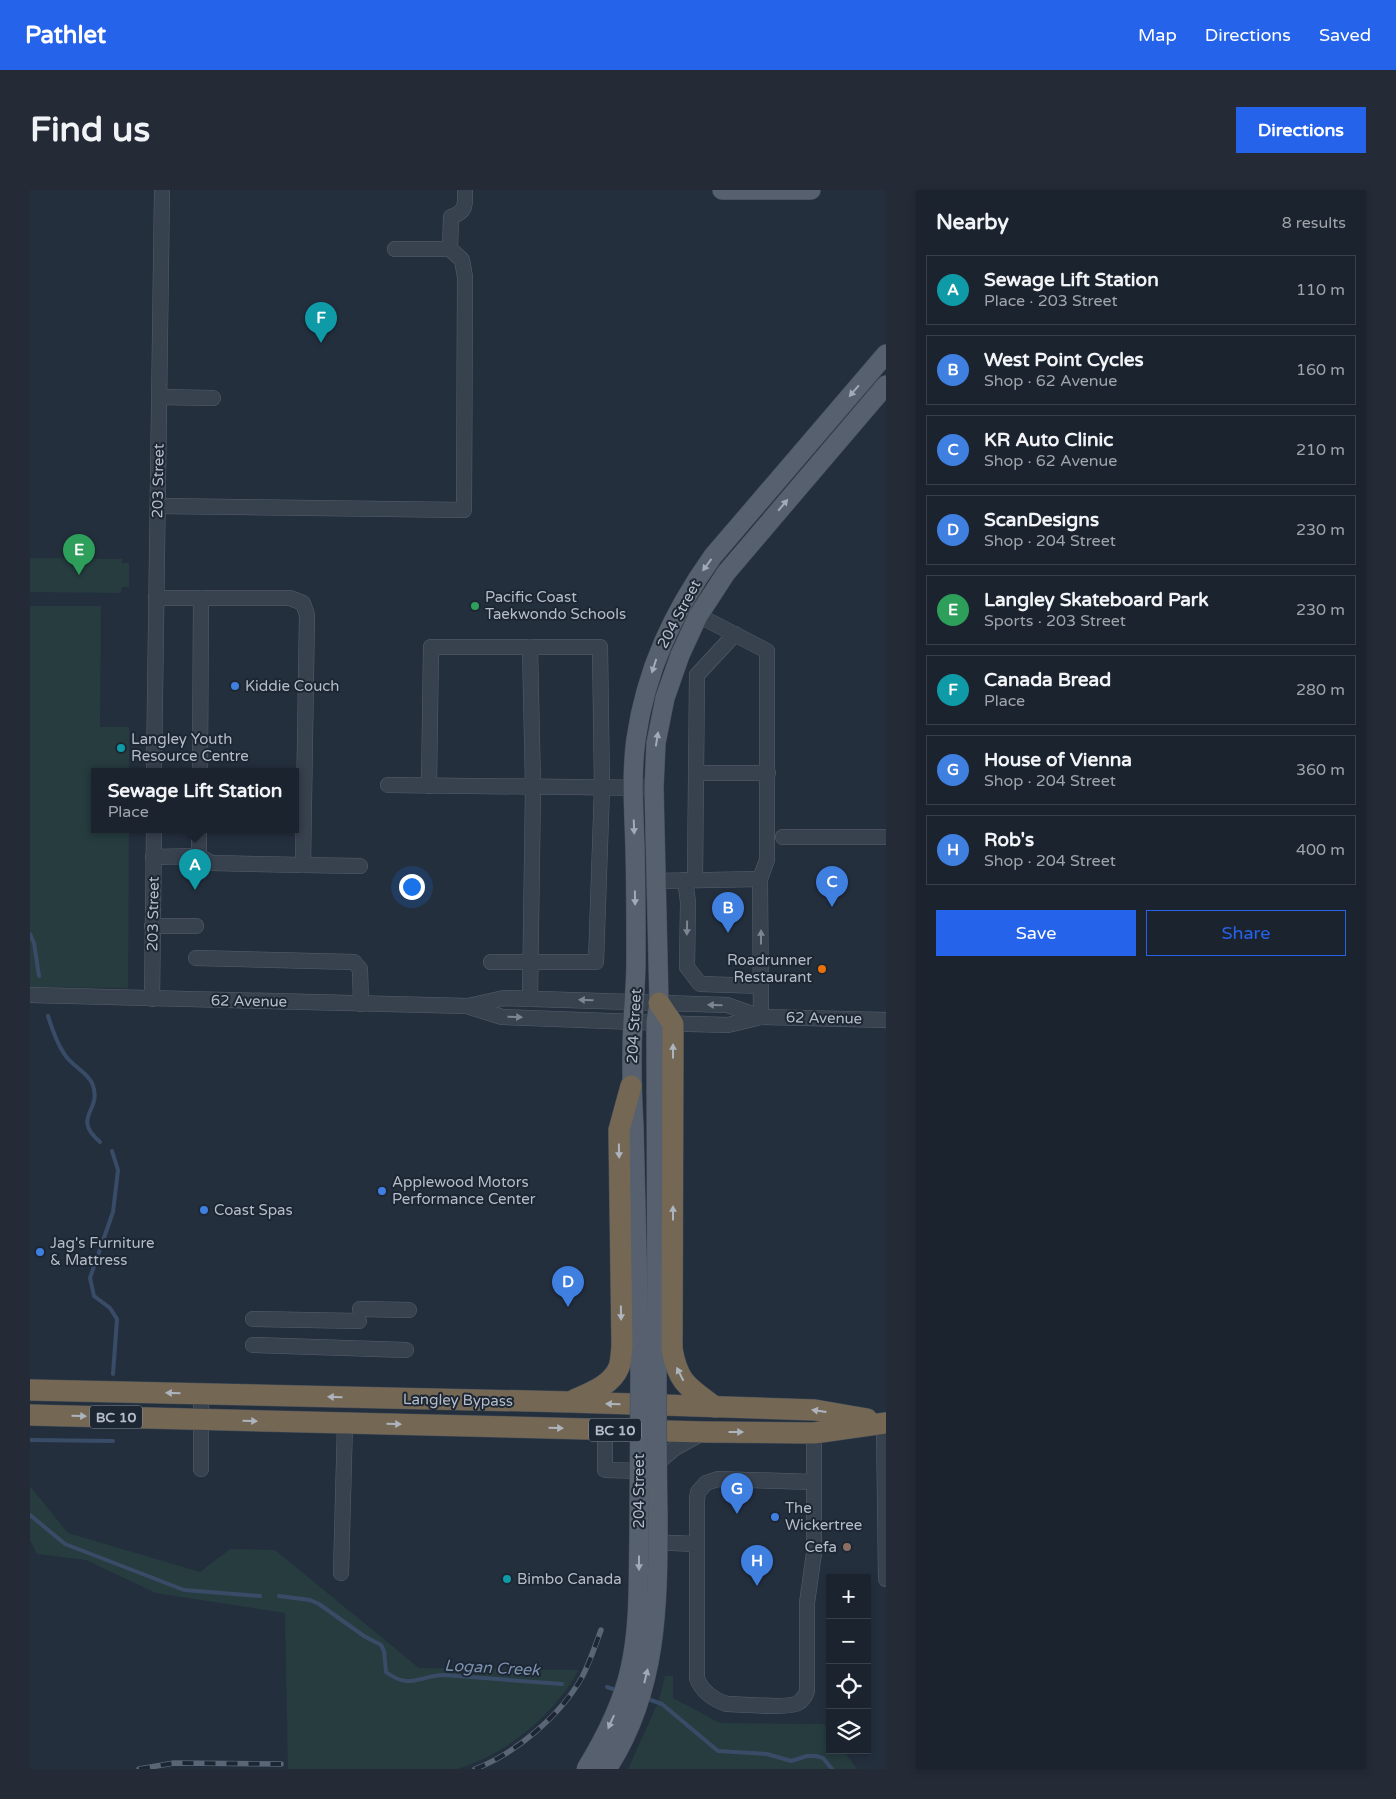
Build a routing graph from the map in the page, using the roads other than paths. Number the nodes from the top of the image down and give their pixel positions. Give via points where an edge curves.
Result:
1 (162, 190) edge
2 (465, 190) edge
3 (722, 190) edge
4 (811, 190) edge
5 (395, 249) dead end
6 (450, 249) junction
7 (886, 354) edge
8 (886, 385) edge
9 (159, 397) junction
10 (213, 398) dead end
11 (158, 506) junction
12 (156, 598) junction
13 (201, 598) junction
14 (680, 606) junction
15 (698, 616) junction
16 (735, 634) junction
17 (530, 647) junction
18 (154, 768) edge
19 (200, 768) edge
20 (696, 773) junction
21 (768, 773) junction
22 (388, 785) dead end
23 (429, 786) junction
24 (533, 787) junction
25 (602, 787) junction
26 (633, 788) junction
27 (654, 788) junction
28 (154, 833) edge
29 (199, 833) edge
30 (783, 837) dead end
31 (886, 837) edge
32 (199, 856) junction
33 (154, 857) junction
34 (303, 865) junction
35 (360, 866) dead end
36 (690, 879) junction
37 (760, 879) junction
38 (655, 881) junction
39 (152, 926) junction
40 (196, 926) dead end
41 (196, 958) dead end
42 (491, 962) dead end
43 (530, 963) junction
44 (761, 986) junction
45 (30, 995) edge
46 (152, 999) junction
47 (530, 999) junction
48 (634, 1002) junction
49 (361, 1004) junction
50 (468, 1006) junction
51 (663, 1016) junction
52 (761, 1017) junction
53 (886, 1020) edge
54 (633, 1022) junction
55 (631, 1086) junction
56 (409, 1310) dead end
57 (253, 1319) dead end
58 (253, 1345) dead end
59 (406, 1350) dead end
60 (648, 1374) junction
61 (30, 1390) edge
62 (201, 1394) junction
63 (570, 1402) junction
64 (715, 1407) junction
65 (30, 1415) edge
66 (201, 1420) junction
67 (885, 1422) edge
68 (345, 1423) junction
69 (606, 1430) junction
70 (704, 1432) junction
71 (814, 1432) junction
72 (201, 1469) dead end
73 (647, 1471) junction
74 (814, 1482) junction
75 (696, 1544) junction
76 (341, 1573) dead end
77 (886, 1579) edge
78 (586, 1769) edge
79 (607, 1769) edge

1 - 9 street, 203 Street
2 - 6 street via 465,207 451,217
3 - 4 main road
5 - 6 street
6 - 11 street via 462,260 465,277 464,510
7 -> 14 main road, 204 Street via 713,556
15 -> 8 main road, 204 Street via 726,573
9 - 10 street
9 - 11 street, 203 Street
11 - 12 street, 203 Street
12 - 13 street
12 - 18 street, 203 Street
13 - 19 street
13 - 34 street via 290,598 303,603 307,615
14 - 15 street
14 -> 26 main road, 204 Street via 662,642 646,690 636,739
15 - 16 street
27 -> 15 main road, 204 Street via 656,743 665,698
16 - 20 street via 697,675
16 - 21 street via 767,651
17 - 23 street via 431,647
17 - 24 street
17 - 25 street via 600,647
20 - 21 street
20 - 36 street
21 - 37 street via 767,860
22 - 23 street
23 - 24 street
24 - 25 street
24 - 43 street
25 - 26 street
25 - 43 street via 596,962
26 - 27 street
26 -> 48 main road, 204 Street
27 - 38 main road, 204 Street
28 - 33 street, 203 Street
29 - 32 street
30 - 31 street
32 - 33 street
32 - 34 street via 211,863
33 - 39 street, 203 Street
34 - 35 street
36 - 37 street
36 - 38 street
36 -> 44 street via 687,967 700,984
44 -> 37 street
38 - 51 main road, 204 Street
39 - 40 street
39 - 46 street, 203 Street
41 - 49 street via 354,962 360,968
42 - 43 street
43 - 47 street
44 - 52 street
45 - 46 street, 62 Avenue
46 - 49 street, 62 Avenue
48 -> 47 street, 62 Avenue
47 - 50 street, 62 Avenue via 504,998
48 - 51 street, 62 Avenue
48 - 54 main road, 204 Street
49 - 50 street, 62 Avenue
50 -> 54 street, 62 Avenue via 502,1017
51 - 52 street, 62 Avenue via 728,1025
52 -> 51 street, 62 Avenue via 727,1005
51 - 54 street, 62 Avenue
51 - 60 main road, 204 Street
64 -> 51 highway via 680,1377 672,1349
52 - 53 street, 62 Avenue
54 - 55 main road, 204 Street
55 - 60 main road, 204 Street
55 -> 63 highway via 619,1130 622,1338 619,1367 612,1379
56 - 57 street
58 - 59 street
60 -> 78 main road, 204 Street, bridge via 634,1646 616,1710
79 -> 60 main road, 204 Street, bridge via 629,1731 649,1666 653,1640 658,1580
62 -> 61 highway, Langley Bypass / BC 10
63 -> 62 highway, Langley Bypass / BC 10
62 - 66 street
64 -> 63 highway, Langley Bypass / BC 10
67 -> 64 highway, Langley Bypass / BC 10 via 815,1410
65 -> 66 highway, Langley Bypass / BC 10
66 -> 68 highway, Langley Bypass / BC 10
66 - 72 street
67 - 71 highway, Langley Bypass / BC 10
67 - 77 street
68 -> 69 highway, Langley Bypass / BC 10
68 - 76 street
69 - 70 highway, Langley Bypass / BC 10
69 - 73 street via 606,1470
70 -> 71 highway, Langley Bypass / BC 10
70 - 73 street via 675,1448
71 - 74 street
73 - 75 street via 646,1542
74 - 75 street via 718,1480 706,1483 698,1492
74 - 75 street via 807,1691 797,1704 727,1704 718,1702 700,1685 697,1678

